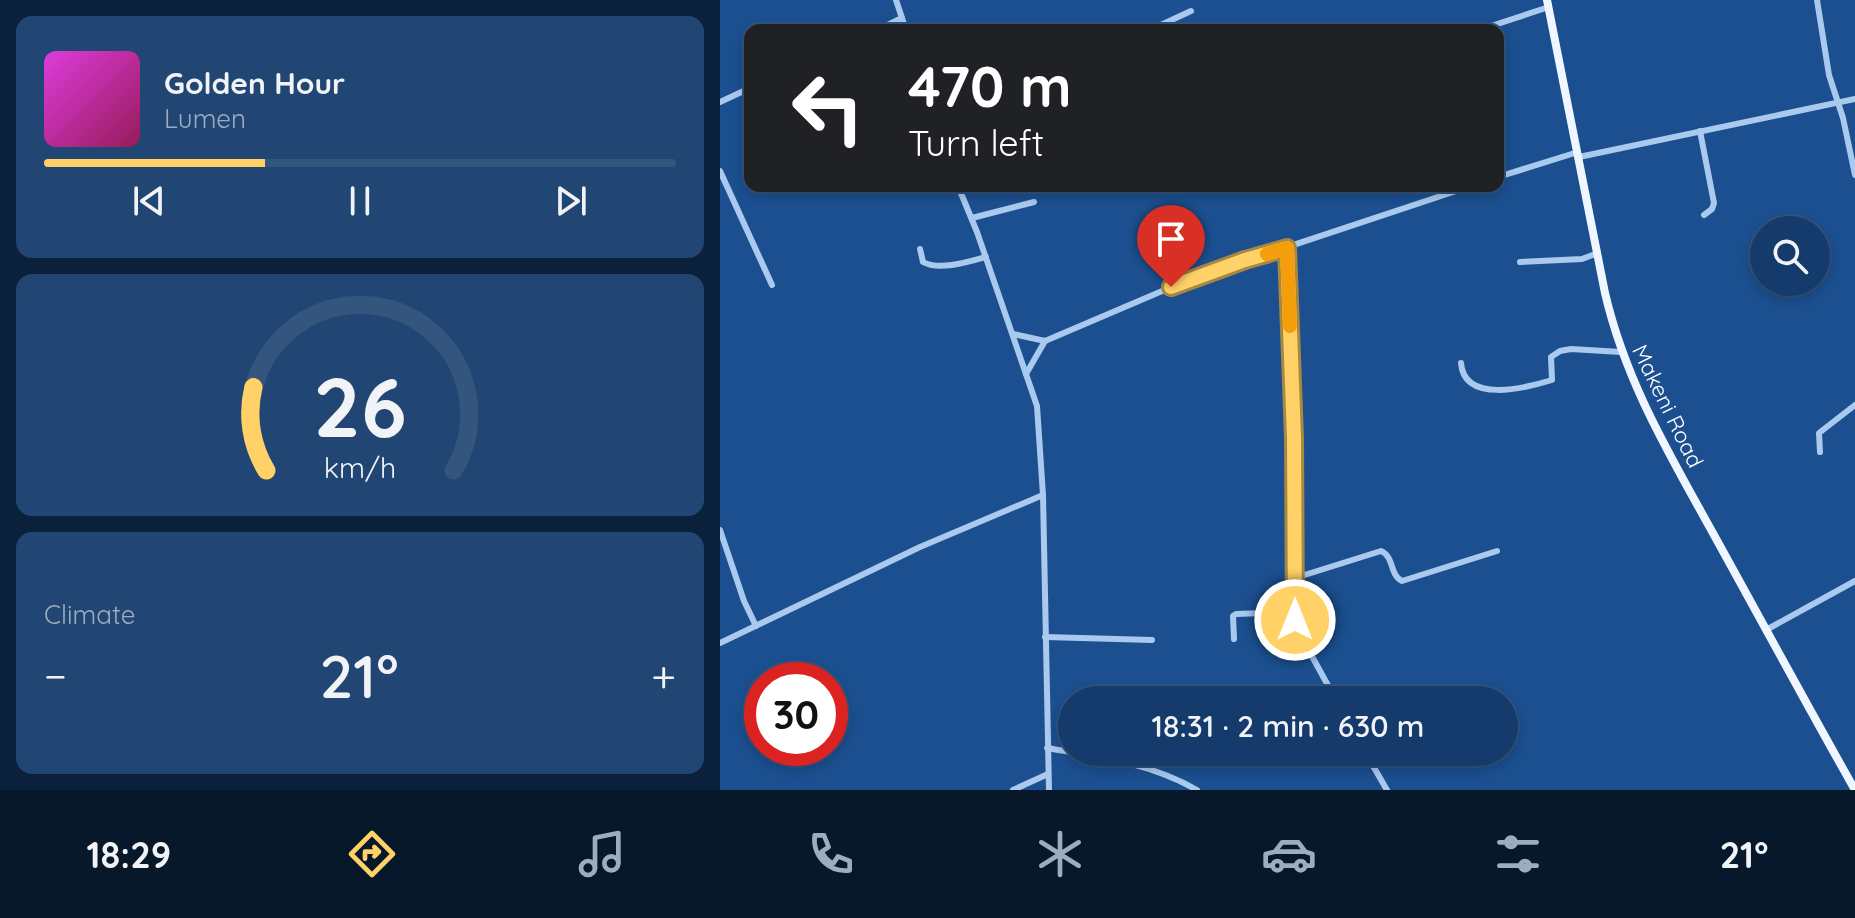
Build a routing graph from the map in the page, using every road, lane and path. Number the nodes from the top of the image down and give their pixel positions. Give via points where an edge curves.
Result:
1 (896, 0) edge
2 (1817, 0) edge
3 (1548, 4) edge
4 (1191, 11) dead end
5 (902, 18) junction
6 (890, 24) edge
7 (904, 24) edge
8 (1163, 24) edge
9 (1495, 24) edge
10 (744, 91) edge
11 (1855, 99) edge
12 (720, 102) edge
13 (1839, 103) junction
14 (1700, 131) junction
15 (1579, 154) junction
16 (720, 171) edge
17 (1504, 175) edge
18 (1855, 175) edge
19 (961, 192) edge
20 (1453, 192) edge
21 (1034, 202) dead end
22 (1704, 215) dead end
23 (972, 218) junction
24 (1287, 248) junction
25 (920, 249) dead end
26 (1598, 253) junction
27 (986, 257) junction
28 (1520, 262) dead end
29 (772, 285) dead end
30 (1013, 334) junction
31 (1045, 341) junction
32 (1621, 352) junction
33 (1461, 363) dead end
34 (1026, 374) junction
35 (1855, 405) edge
36 (1820, 452) dead end
37 (1043, 495) junction
38 (720, 530) edge
39 (1497, 551) dead end
40 (1295, 578) junction
41 (1855, 581) edge
42 (1294, 612) junction
43 (756, 626) junction
44 (1766, 630) junction
45 (1045, 637) junction
46 (1234, 639) dead end
47 (1152, 640) dead end
48 (720, 643) edge
49 (1328, 686) edge
50 (1047, 748) junction
51 (1373, 766) edge
52 (1048, 774) junction
53 (1013, 790) edge
54 (1049, 790) edge
55 (1197, 790) edge
56 (1387, 790) edge
57 (1855, 790) edge

1 - 5 street
2 - 13 street
3 - 9 street
3 - 15 main road, Makeni Road
4 - 8 street
5 - 6 street
5 - 7 street
10 - 12 street
11 - 13 street
13 - 14 street
13 - 18 street
14 - 15 street
14 - 22 street via 1714,203
15 - 17 street
15 - 26 main road, Makeni Road
16 - 29 street
19 - 23 street
20 - 24 street
21 - 23 street
23 - 27 street
24 - 31 street via 1188,280
24 - 40 street
25 - 27 street via 929,265
26 - 28 street via 1582,259
26 - 32 main road, Makeni Road
27 - 30 street
30 - 31 street
30 - 34 street
31 - 34 street
32 - 33 street via 1560,351 1551,357 1552,380 1504,390 1468,381
32 - 44 main road, Makeni Road via 1647,414
34 - 37 street via 1037,406
35 - 36 street via 1819,433
37 - 43 street
37 - 45 street
38 - 43 street
39 - 40 street via 1402,581 1381,551
40 - 42 street
41 - 44 street
42 - 46 street via 1236,614
42 - 49 street via 1297,629
43 - 48 street
44 - 57 main road, Makeni Road
45 - 47 street
45 - 50 street
50 - 52 street
50 - 55 street via 1140,765
51 - 56 street
52 - 53 street
52 - 54 street

